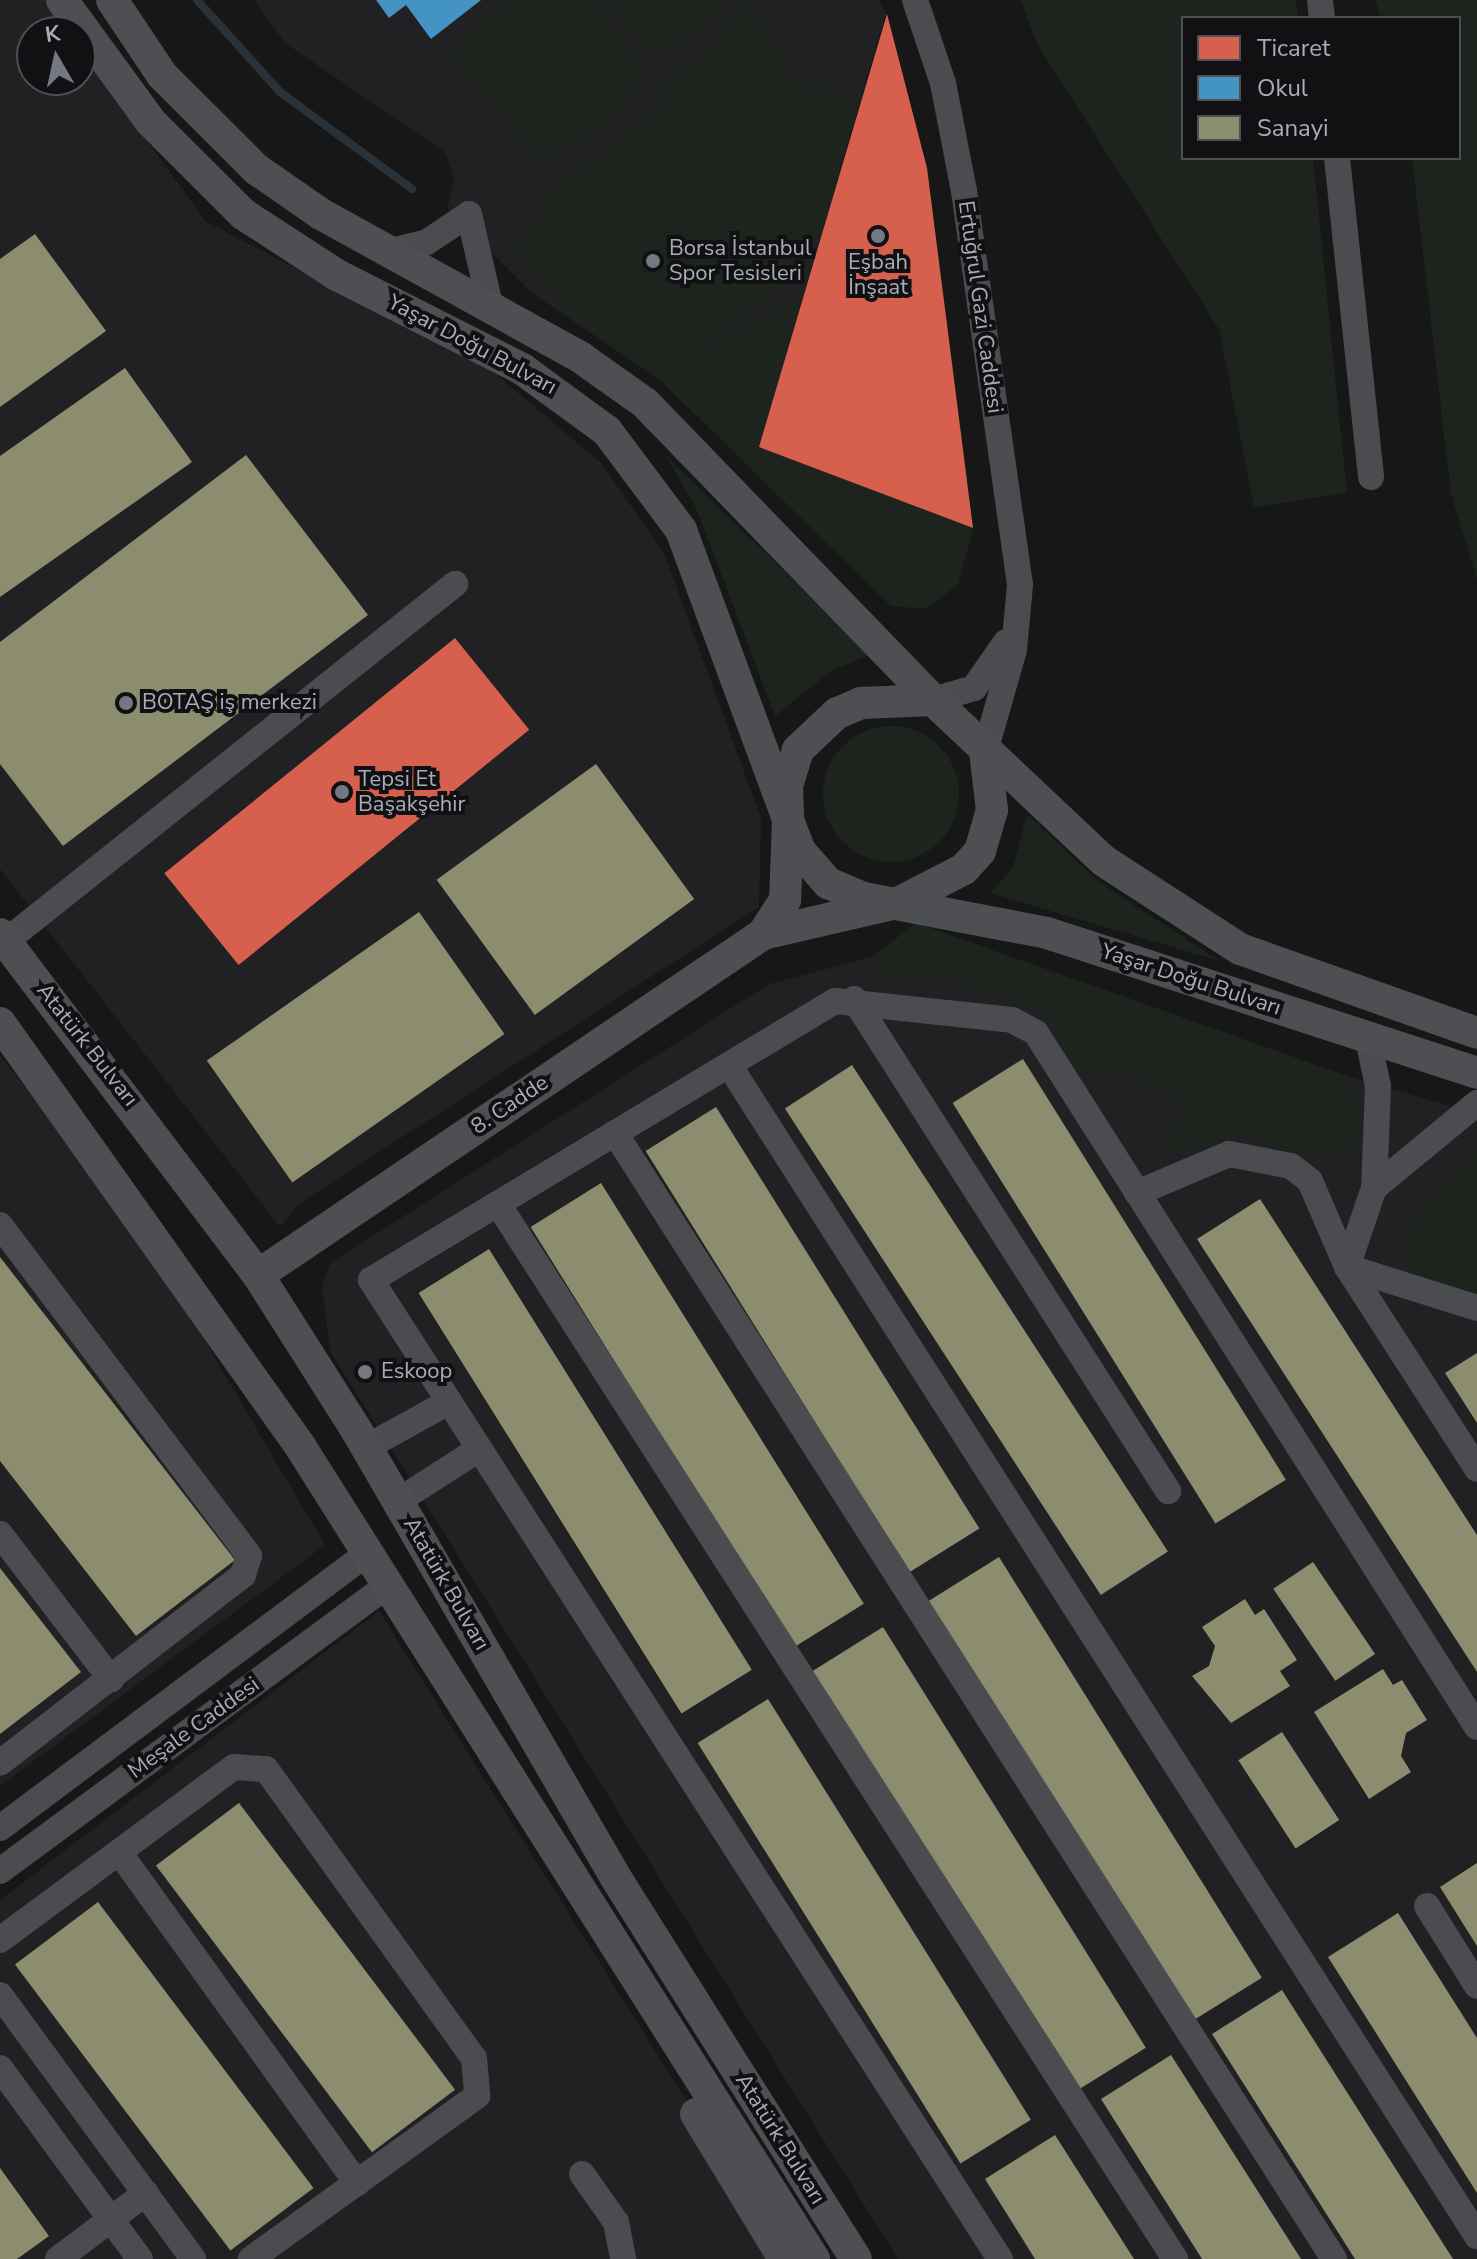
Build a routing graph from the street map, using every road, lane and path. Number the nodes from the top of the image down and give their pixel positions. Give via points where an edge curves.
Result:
1 (62, 0) edge
2 (112, 0) edge
3 (915, 0) edge
4 (1337, 160) edge
5 (391, 251) junction
6 (490, 305) junction
7 (1371, 477) dead end
8 (455, 584) dead end
9 (1021, 619) junction
10 (933, 700) junction
11 (985, 751) junction
12 (788, 820) junction
13 (900, 902) junction
14 (763, 934) junction
15 (3, 937) edge
16 (854, 999) junction
17 (0, 1023) edge
18 (1477, 1033) edge
19 (1368, 1039) junction
20 (729, 1065) junction
21 (1477, 1073) edge
22 (1477, 1103) edge
23 (615, 1133) junction
24 (1374, 1188) junction
25 (1137, 1193) junction
26 (498, 1204) junction
27 (0, 1225) edge
28 (1347, 1267) junction
29 (258, 1275) junction
30 (1477, 1308) edge
31 (449, 1402) junction
32 (367, 1447) junction
33 (479, 1449) junction
34 (1477, 1469) edge
35 (1168, 1491) dead end
36 (398, 1501) junction
37 (0, 1534) edge
38 (368, 1553) junction
39 (433, 1563) junction
40 (388, 1585) junction
41 (111, 1679) junction
42 (1477, 1727) edge
43 (0, 1763) edge
44 (0, 1828) edge
45 (119, 1852) junction
46 (0, 1871) edge
47 (616, 1878) junction
48 (1427, 1906) dead end
49 (0, 1940) edge
50 (637, 1984) junction
51 (1477, 1986) edge
52 (0, 1995) edge
53 (0, 2068) edge
54 (582, 2174) dead end
55 (357, 2183) junction
56 (146, 2193) junction
57 (111, 2220) junction
58 (1477, 2236) edge
59 (58, 2259) edge
60 (140, 2259) edge
61 (193, 2259) edge
62 (251, 2259) edge
63 (623, 2259) edge
64 (784, 2259) edge
65 (814, 2259) edge
66 (856, 2259) edge
67 (881, 2259) edge
68 (1000, 2259) edge
69 (1175, 2259) edge
70 (1334, 2259) edge

1 - 12 main road, Yaşar Doğu Bulvarı via 151,122 243,214 337,275 522,369 607,431 681,530
2 - 5 main road, Yaşar Doğu Bulvarı via 162,75 256,169
3 - 9 street, Ertuğrul Gazi Caddesi via 943,83 964,191
4 - 7 street
5 - 6 main road, Yaşar Doğu Bulvarı
5 - 6 street via 427,242 469,214
6 - 10 main road, Yaşar Doğu Bulvarı via 645,403
8 - 15 street
9 - 10 street via 974,688
9 - 11 street, Ertuğrul Gazi Caddesi
10 - 11 main road, Yaşar Doğu Bulvarı
10 - 12 main road, Yaşar Doğu Bulvarı via 861,703 815,730 791,765
11 - 13 main road, Yaşar Doğu Bulvarı via 992,810 980,851 942,885
11 - 18 main road, Yaşar Doğu Bulvarı via 1165,906 1240,949 1331,986
12 - 13 main road, Yaşar Doğu Bulvarı via 800,851 828,883 864,898
12 - 14 main road, Yaşar Doğu Bulvarı via 785,900
13 - 14 main road
13 - 19 main road, Yaşar Doğu Bulvarı via 1047,933
14 - 29 main road, 8. Cadde
15 - 29 main road, Atatürk Bulvarı
16 - 20 street via 835,1001
16 - 25 street via 1012,1020 1036,1033
16 - 35 street
17 - 38 main road, Atatürk Bulvarı via 182,1271
19 - 21 main road, Yaşar Doğu Bulvarı
19 - 24 street via 1378,1086
20 - 23 street
20 - 58 street
22 - 24 street
23 - 26 street
23 - 70 street
24 - 28 street
25 - 28 street via 1229,1154 1291,1166 1310,1181
25 - 42 street
26 - 31 street via 371,1280
26 - 69 street
27 - 41 street via 237,1530 249,1556 243,1575
28 - 30 street
28 - 34 street
29 - 32 main road, Atatürk Bulvarı
31 - 32 street
31 - 33 street
32 - 36 main road, Atatürk Bulvarı
33 - 36 street
33 - 68 street
36 - 39 main road, Atatürk Bulvarı
37 - 41 street
38 - 39 main road
38 - 40 main road, Atatürk Bulvarı
38 - 44 street, Meşale Caddesi
39 - 47 main road, Atatürk Bulvarı
40 - 46 street, Meşale Caddesi
40 - 50 main road, Atatürk Bulvarı
41 - 43 street
45 - 49 street
45 - 55 street
45 - 55 street via 234,1767 266,1769 474,2058 477,2096
47 - 66 main road, Atatürk Bulvarı
47 - 67 main road via 713,1991
48 - 51 street
50 - 64 main road via 695,2113
50 - 65 main road, Atatürk Bulvarı
52 - 56 street
53 - 57 street
54 - 63 street via 616,2222
55 - 62 street
56 - 57 street
56 - 61 street
57 - 59 street
57 - 60 street

